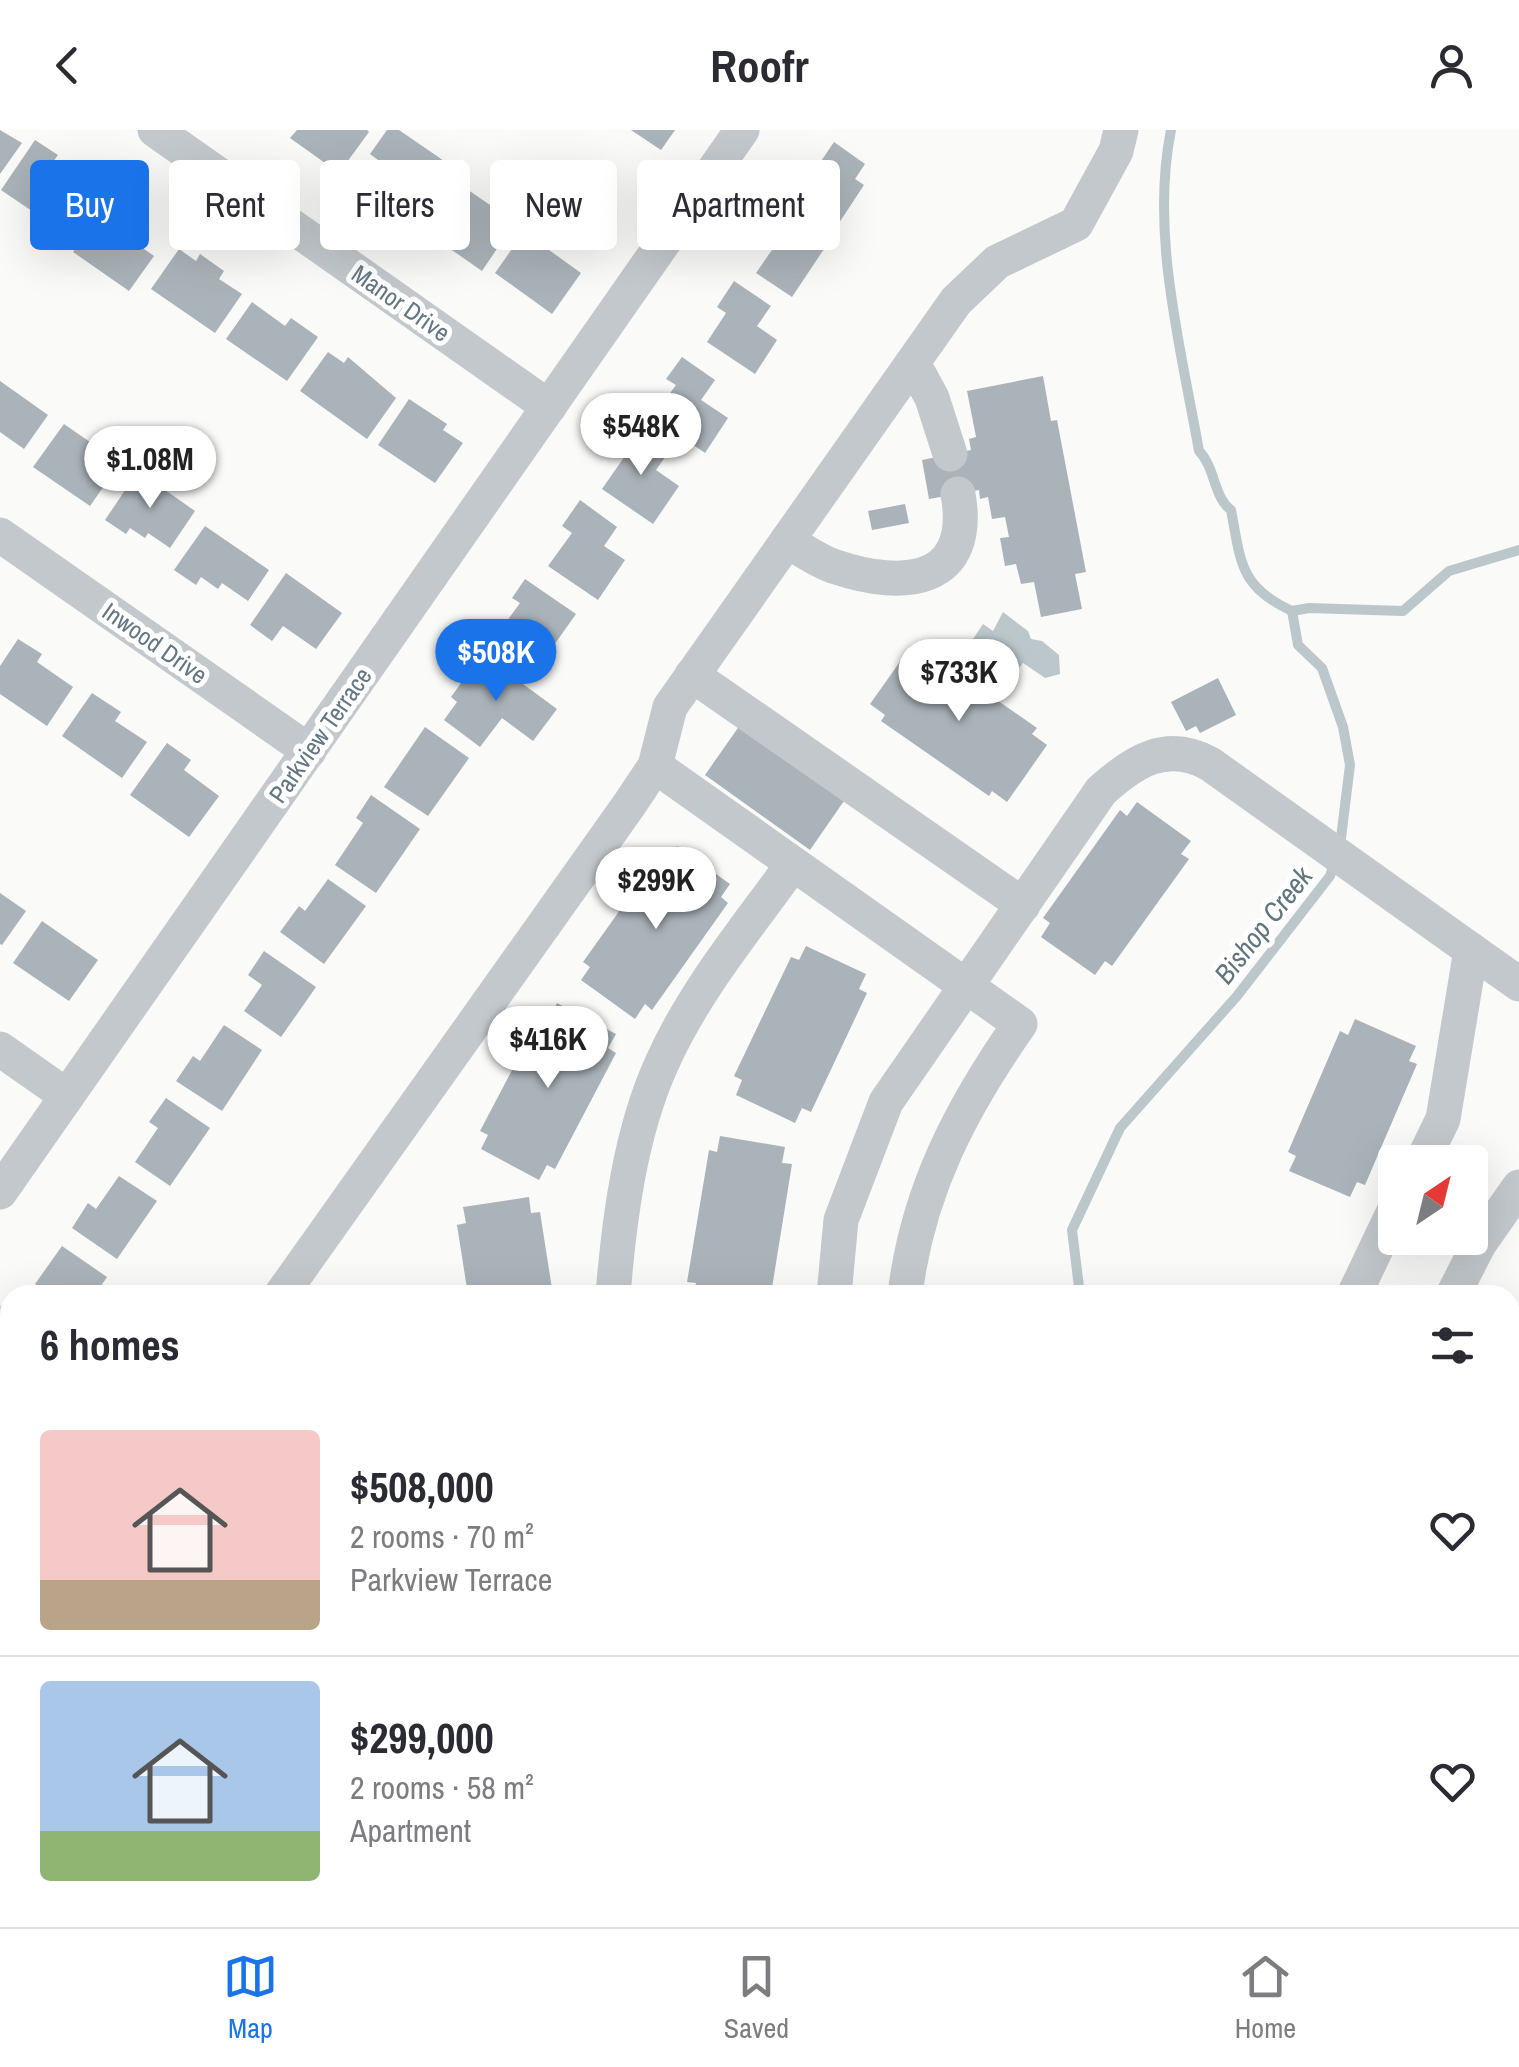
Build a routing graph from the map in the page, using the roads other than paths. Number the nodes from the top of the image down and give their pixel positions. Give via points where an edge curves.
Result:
1 (155, 130) edge
2 (742, 130) edge
3 (1120, 130) edge
4 (913, 363) junction
5 (550, 407) junction
6 (950, 454) dead end
7 (958, 494) dead end
8 (0, 535) edge
9 (787, 541) junction
10 (692, 675) junction
11 (309, 751) junction
12 (656, 766) junction
13 (792, 865) junction
14 (1023, 905) junction
15 (1470, 950) junction
16 (965, 984) junction
17 (1519, 984) edge
18 (0, 1048) edge
19 (68, 1096) junction
20 (1430, 1145) edge
21 (1519, 1187) edge
22 (0, 1192) edge
23 (1378, 1245) edge
24 (288, 1285) edge
25 (614, 1285) edge
26 (835, 1285) edge
27 (907, 1285) edge
28 (1359, 1285) edge
29 (1458, 1285) edge

1 - 5 street, Manor Drive
2 - 5 street, Parkview Terrace
3 - 4 street via 1108,169 1076,224 997,262 956,302
4 - 6 street
4 - 9 street
5 - 11 street, Parkview Terrace
7 - 9 street via 963,522 948,561 932,575 896,579 834,567
8 - 11 street, Inwood Drive
9 - 10 street
10 - 12 street via 670,707
10 - 14 street
11 - 19 street, Parkview Terrace
12 - 13 street
12 - 24 street
13 - 16 street
13 - 25 street via 726,954 661,1065 644,1118
14 - 15 street via 1101,791 1149,756 1178,752 1214,767
14 - 16 street
15 - 17 street
15 - 20 street via 1443,1119
16 - 26 street via 886,1102 842,1220
16 - 27 street via 1020,1024 936,1164
18 - 19 street
19 - 22 street, Parkview Terrace
21 - 29 street
23 - 28 street

